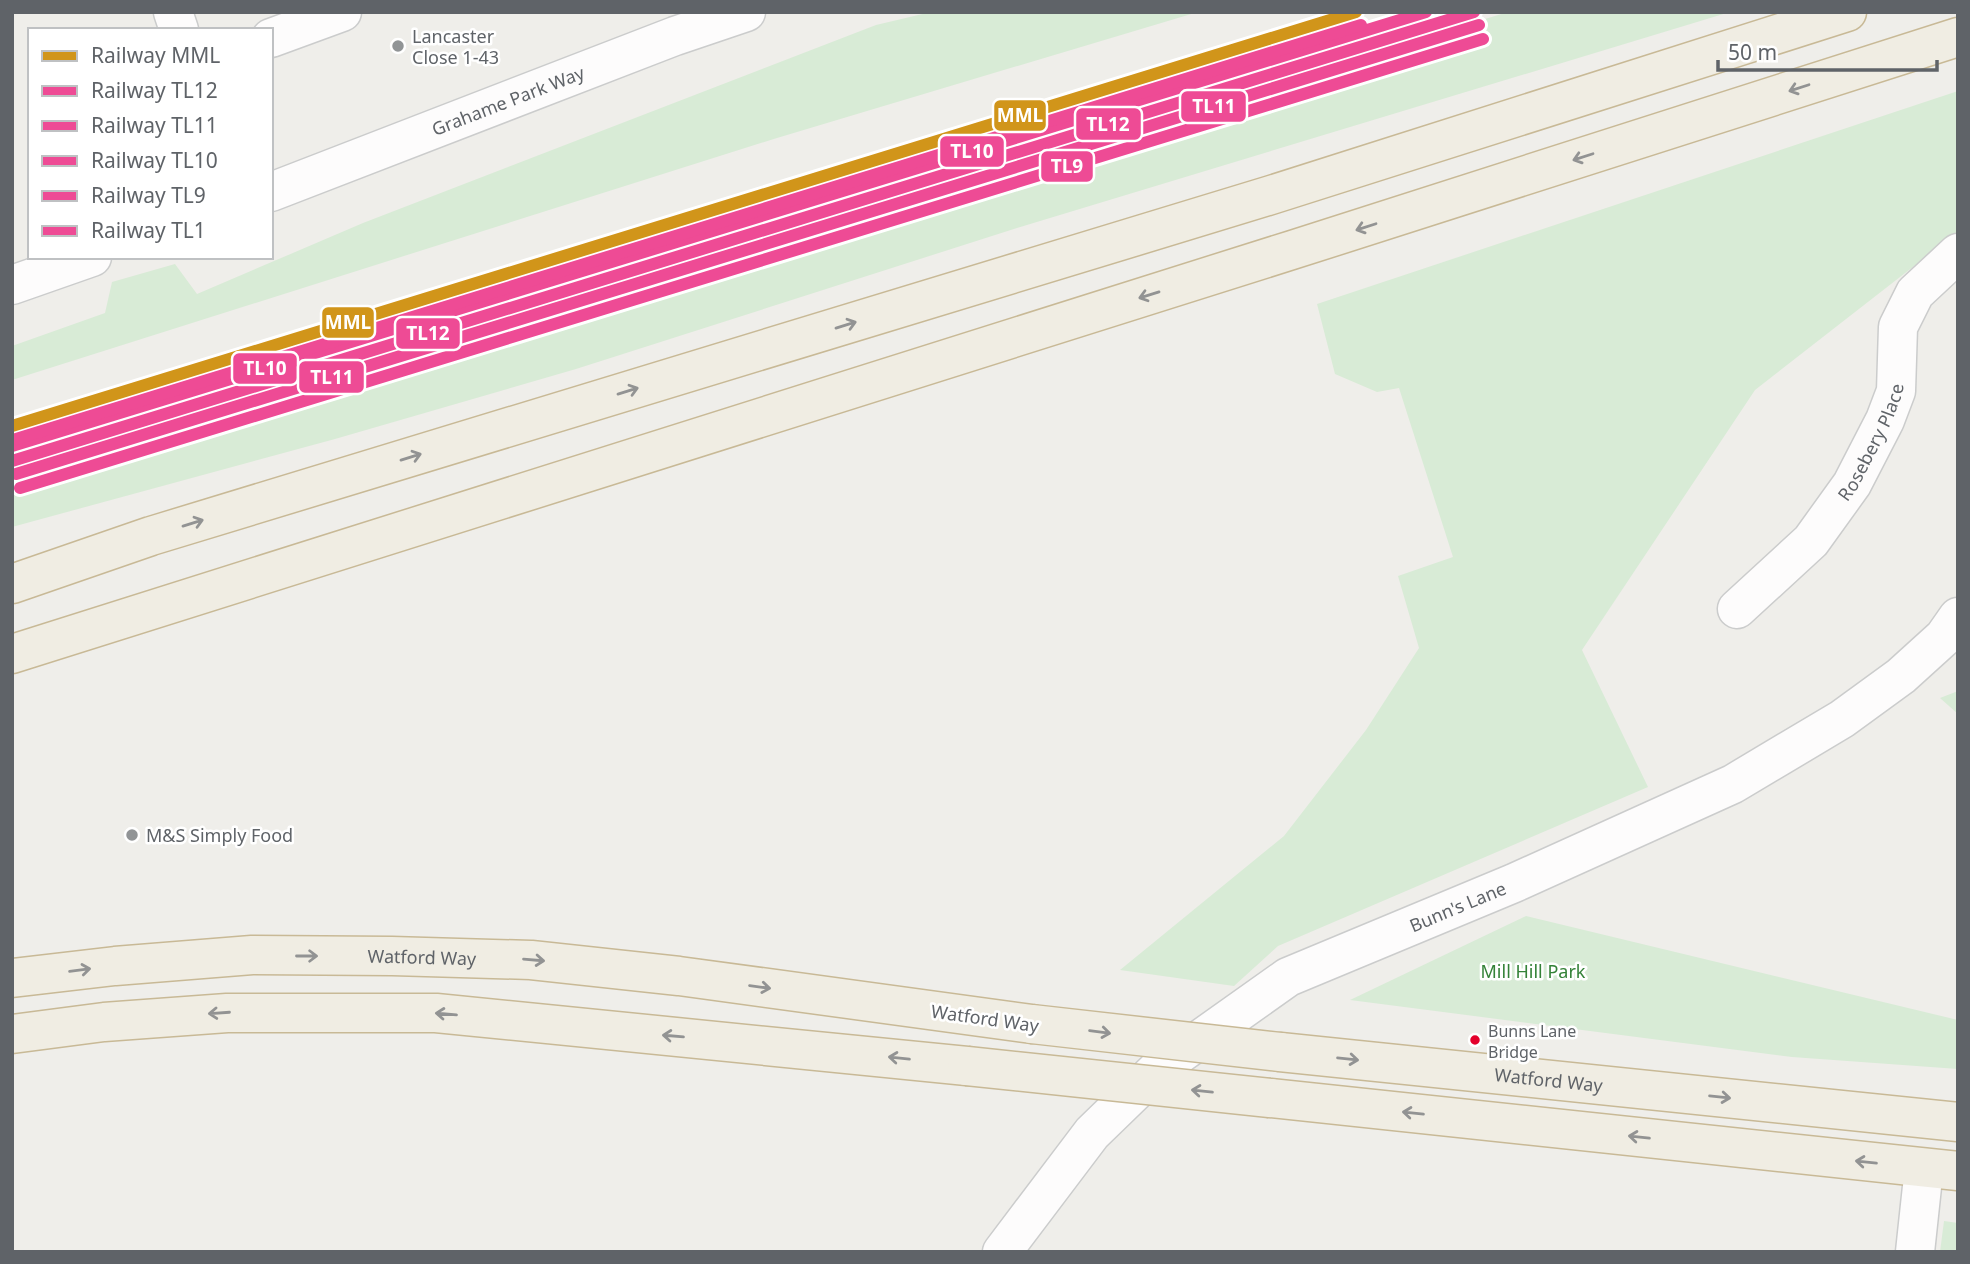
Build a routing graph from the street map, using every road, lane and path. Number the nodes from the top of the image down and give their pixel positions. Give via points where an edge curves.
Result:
1 (342, 12) edge
2 (746, 12) edge
3 (1847, 12) edge
4 (273, 37) edge
5 (1958, 37) edge
6 (273, 191) edge
7 (1958, 253) edge
8 (86, 259) edge
9 (12, 285) edge
10 (151, 536) junction
11 (12, 568) edge
12 (12, 584) edge
13 (1737, 609) dead end
14 (1958, 617) edge
15 (12, 654) edge
16 (12, 978) edge
17 (12, 1034) edge
18 (1958, 1122) edge
19 (1941, 1170) edge
20 (1002, 1252) edge
21 (1914, 1252) edge

1 - 4 street
2 - 6 street, Grahame Park Way
10 -> 3 highway via 1271,195
5 -> 15 highway
7 - 13 street, Rosebery Place via 1915,293 1898,327 1896,391 1852,484 1811,541
8 - 9 street
10 - 11 highway
10 - 12 highway
14 - 20 street, Bunn's Lane via 1944,637 1901,676 1842,719 1733,783 1514,883 1288,977 1157,1070 1092,1133
16 -> 18 highway, Watford Way, bridge via 252,956 531,960 1032,1024
19 -> 17 highway, bridge via 436,1013 227,1013
19 - 21 street

